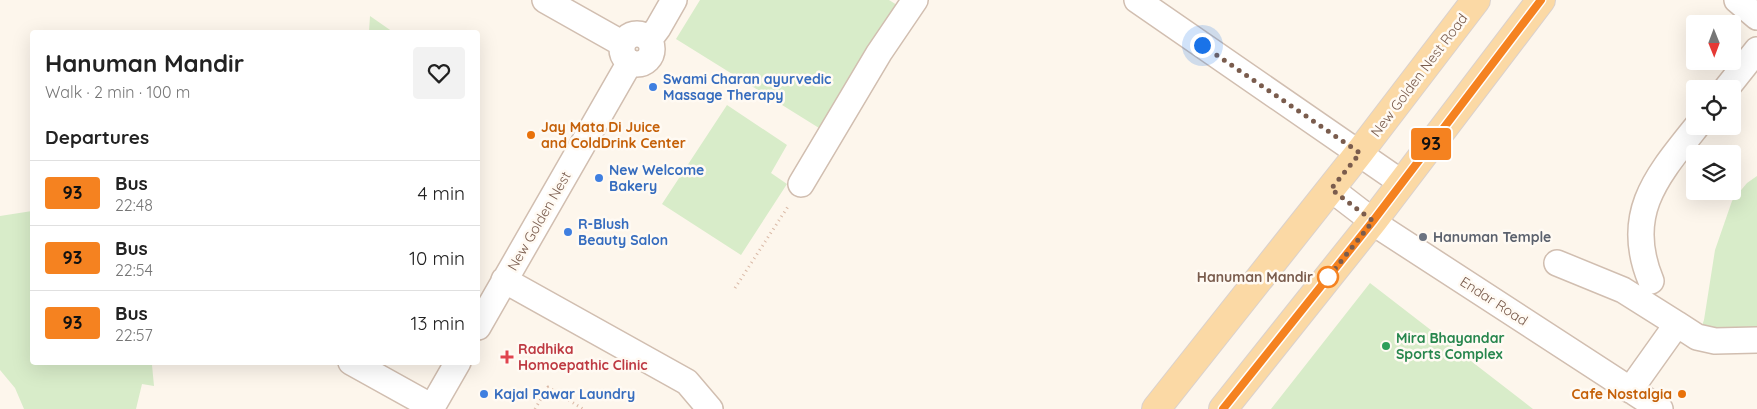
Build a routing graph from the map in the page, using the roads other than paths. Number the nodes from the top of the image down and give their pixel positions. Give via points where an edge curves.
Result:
1 (674, 0) edge
2 (915, 0) edge
3 (1137, 0) edge
4 (1476, 0) edge
5 (1541, 0) edge
6 (1737, 0) edge
7 (548, 1) edge
8 (1757, 17) edge
9 (1757, 50) edge
10 (627, 53) junction
11 (1733, 80) edge
12 (1690, 135) edge
13 (1360, 153) junction
14 (1402, 183) junction
15 (1331, 189) junction
16 (796, 194) road end
17 (1373, 221) junction
18 (1557, 263) dead end
19 (504, 280) junction
20 (1652, 280) dead end
21 (480, 324) edge
22 (1677, 324) junction
23 (1757, 340) edge
24 (356, 365) edge
25 (456, 365) edge
26 (1630, 390) junction
27 (432, 408) edge
28 (710, 409) edge
29 (1156, 409) edge
30 (1223, 409) edge
31 (1660, 409) edge

1 - 10 street via 649,40 636,34 627,37
2 - 16 street via 879,53
3 - 13 street
4 - 13 main road, New Golden Nest Road
5 - 14 main road
6 - 8 street
7 - 10 street
9 - 11 street
10 - 19 street, New Golden Nest
12 - 20 street via 1661,171 1648,194 1643,213 1642,238 1646,267
13 - 14 street
13 - 15 main road, New Golden Nest Road
14 - 17 main road
15 - 17 street, Endar Road
15 - 29 main road, New Golden Nest Road
17 - 26 street, Endar Road
17 - 30 main road
18 - 22 street via 1623,290
19 - 21 street, New Golden Nest
19 - 28 street via 687,382
22 - 23 street via 1697,337 1715,341
22 - 26 street
24 - 27 street
25 - 27 street
26 - 31 street, Endar Road

